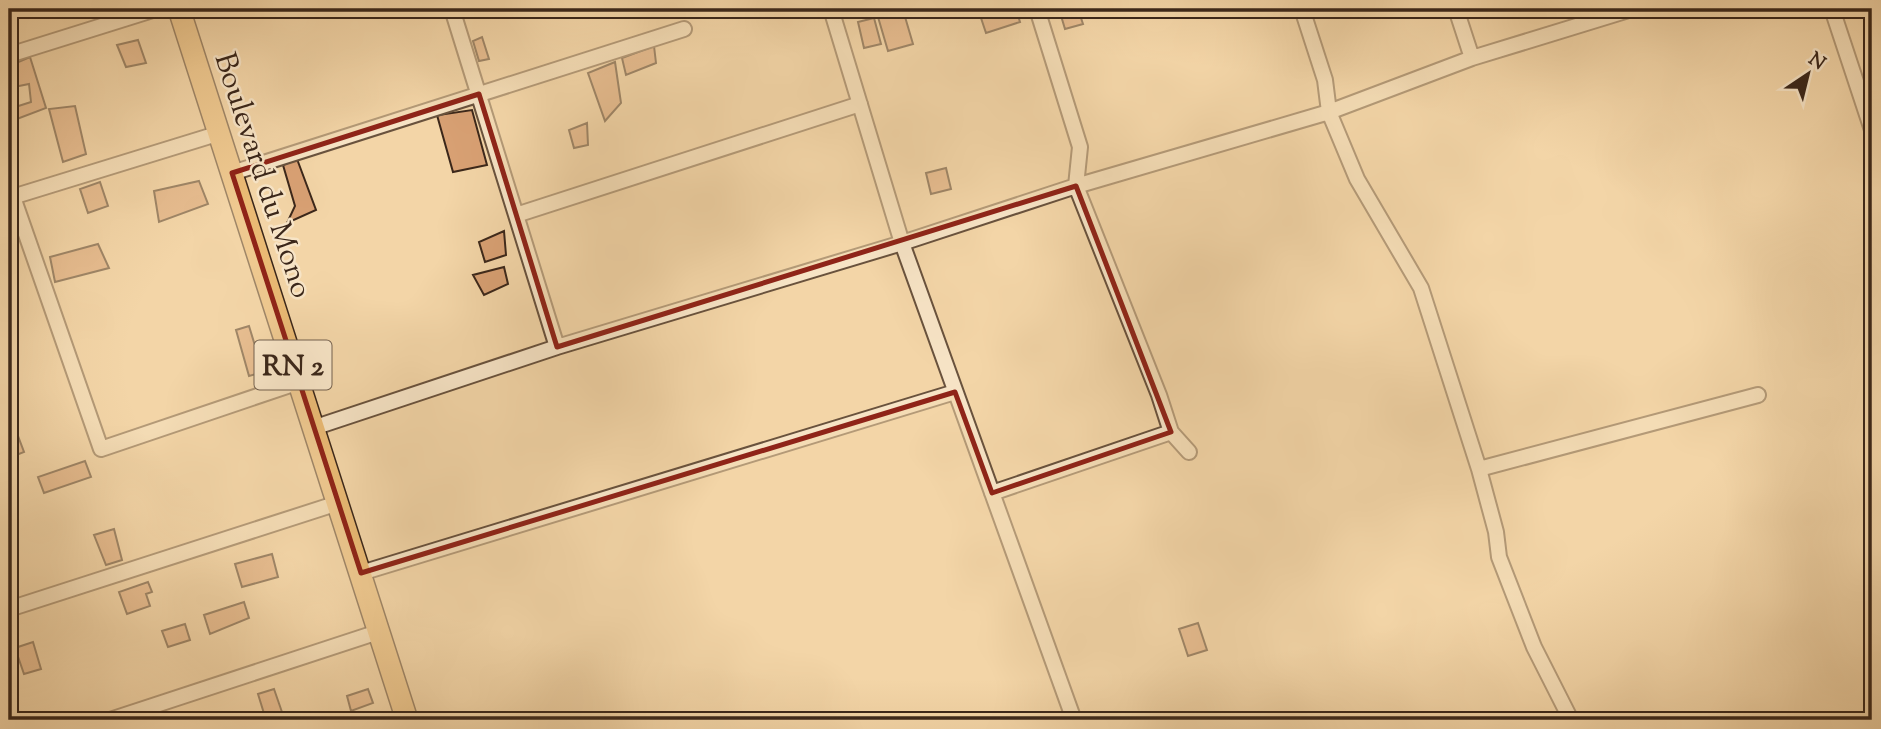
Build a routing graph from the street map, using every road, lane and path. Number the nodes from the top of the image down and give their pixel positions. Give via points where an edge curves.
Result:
1 (156, 9) edge
2 (179, 9) edge
3 (452, 9) edge
4 (831, 9) edge
5 (1037, 9) edge
6 (1302, 9) edge
7 (1456, 9) edge
8 (1632, 9) edge
9 (1832, 9) edge
10 (1592, 15) edge
11 (684, 29) dead end
12 (9, 55) edge
13 (1472, 58) junction
14 (479, 94) junction
15 (860, 104) junction
16 (1329, 113) junction
17 (1872, 130) edge
18 (220, 133) junction
19 (232, 173) junction
20 (1076, 186) junction
21 (11, 197) edge
22 (516, 215) junction
23 (902, 243) junction
24 (557, 347) junction
25 (299, 382) junction
26 (955, 392) junction
27 (1758, 395) dead end
28 (313, 428) junction
29 (1171, 432) junction
30 (1189, 452) dead end
31 (1479, 469) junction
32 (992, 494) junction
33 (338, 503) junction
34 (361, 573) junction
35 (10, 604) edge
36 (378, 632) junction
37 (110, 720) edge
38 (407, 720) edge
39 (1074, 720) edge
40 (1571, 720) edge

1 - 12 street
2 - 18 main road, Boulevard du Mono / RN 2
3 - 14 street
4 - 15 street
5 - 20 street via 1080,147
6 - 16 street via 1325,80
7 - 13 street
8 - 10 street
9 - 17 street
10 - 13 street
11 - 14 street
13 - 16 street
14 - 19 street
14 - 22 street
15 - 22 street
15 - 23 street
16 - 20 street
16 - 31 street via 1357,179 1421,288
18 - 19 main road, Boulevard du Mono / RN 2
18 - 21 street
19 - 25 main road, Boulevard du Mono / RN 2
20 - 23 street
20 - 29 street
21 - 25 street via 101,449
22 - 24 street
23 - 24 street
23 - 26 street
24 - 28 street
25 - 28 main road, Boulevard du Mono / RN 2
26 - 32 street
26 - 34 street
27 - 31 street
28 - 33 main road, Boulevard du Mono / RN 2
29 - 30 street
29 - 32 street
31 - 40 street via 1499,557 1534,647
32 - 39 street
33 - 34 main road, Boulevard du Mono / RN 2
33 - 35 street
34 - 36 main road, Boulevard du Mono / RN 2
36 - 37 street
36 - 38 main road, Boulevard du Mono / RN 2

